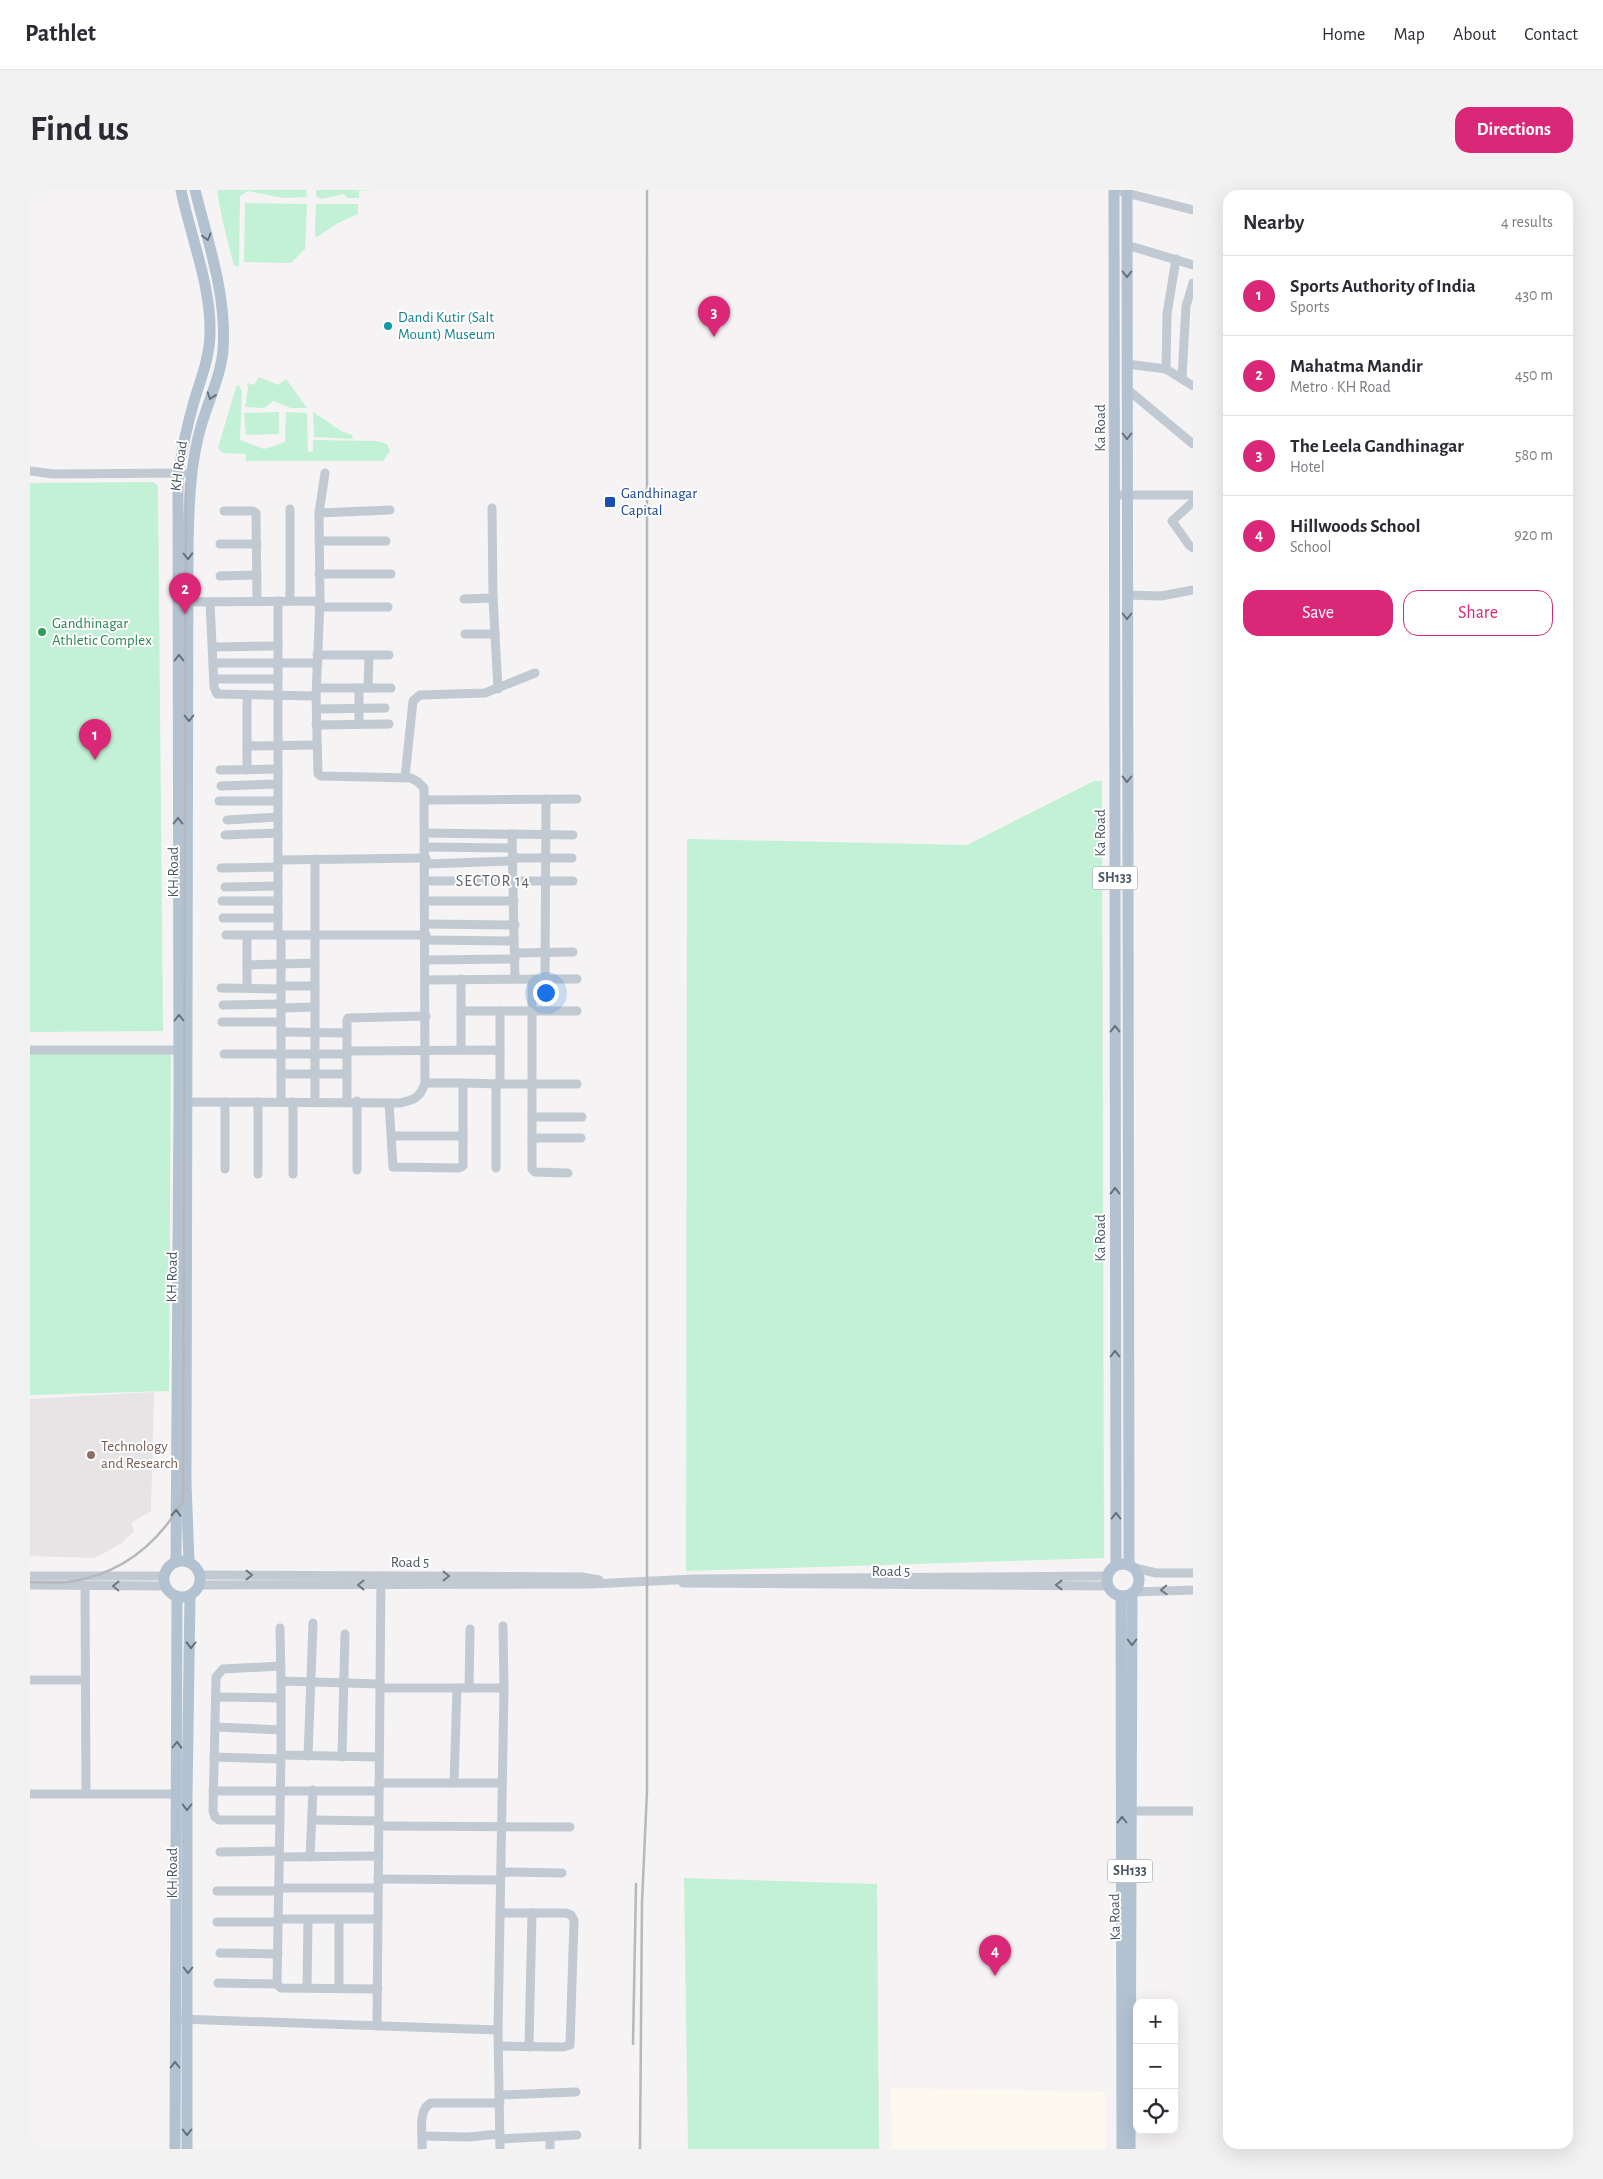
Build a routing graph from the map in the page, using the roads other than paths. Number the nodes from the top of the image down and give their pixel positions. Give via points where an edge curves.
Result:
1 (181, 190) edge
2 (195, 190) edge
3 (1114, 190) edge
4 (1127, 192) edge
5 (1193, 210) edge
6 (1127, 244) junction
7 (1176, 259) junction
8 (1193, 265) edge
9 (1193, 284) edge
10 (1127, 364) junction
11 (1166, 369) junction
12 (1182, 378) junction
13 (1193, 386) edge
14 (1127, 389) junction
15 (1193, 444) edge
16 (30, 471) edge
17 (178, 473) junction
18 (192, 473) junction
19 (325, 473) dead end
20 (1115, 495) junction
21 (1127, 495) junction
22 (1193, 495) edge
23 (1193, 502) edge
24 (492, 508) dead end
25 (290, 509) dead end
26 (390, 510) dead end
27 (224, 511) dead end
28 (319, 513) junction
29 (386, 540) dead end
30 (319, 541) junction
31 (220, 544) dead end
32 (257, 544) junction
33 (1193, 548) edge
34 (319, 574) junction
35 (391, 574) dead end
36 (257, 575) junction
37 (220, 576) dead end
38 (1193, 590) edge
39 (1127, 595) junction
40 (493, 598) junction
41 (464, 599) dead end
42 (257, 601) junction
43 (278, 601) junction
44 (290, 601) junction
45 (183, 602) junction
46 (210, 602) junction
47 (320, 604) junction
48 (388, 607) dead end
49 (465, 634) dead end
50 (495, 634) junction
51 (278, 646) junction
52 (213, 647) junction
53 (369, 655) junction
54 (389, 655) dead end
55 (318, 659) junction
56 (214, 663) junction
57 (278, 663) junction
58 (535, 673) dead end
59 (214, 679) junction
60 (278, 679) junction
61 (364, 688) junction
62 (390, 688) dead end
63 (498, 689) junction
64 (316, 692) junction
65 (278, 694) junction
66 (246, 695) junction
67 (385, 708) dead end
68 (317, 709) junction
69 (360, 709) junction
70 (359, 724) junction
71 (389, 724) dead end
72 (316, 725) junction
73 (277, 744) junction
74 (316, 745) junction
75 (247, 746) junction
76 (278, 769) junction
77 (220, 770) dead end
78 (247, 770) junction
79 (406, 777) junction
80 (278, 784) junction
81 (221, 786) dead end
82 (546, 799) junction
83 (577, 799) dead end
84 (426, 800) junction
85 (219, 801) dead end
86 (278, 801) junction
87 (278, 817) junction
88 (228, 820) dead end
89 (278, 833) junction
90 (426, 833) junction
91 (512, 834) junction
92 (546, 834) junction
93 (225, 835) dead end
94 (573, 835) dead end
95 (426, 847) junction
96 (512, 848) junction
97 (572, 858) dead end
98 (315, 859) junction
99 (513, 860) junction
100 (546, 860) junction
101 (426, 861) junction
102 (278, 864) junction
103 (221, 868) dead end
104 (514, 881) junction
105 (573, 881) dead end
106 (426, 882) junction
107 (545, 883) junction
108 (278, 886) junction
109 (225, 887) dead end
110 (222, 901) dead end
111 (278, 901) junction
112 (426, 901) junction
113 (514, 901) junction
114 (223, 918) dead end
115 (278, 918) junction
116 (426, 924) junction
117 (515, 925) junction
118 (247, 935) junction
119 (279, 935) junction
120 (315, 935) junction
121 (226, 936) dead end
122 (426, 938) junction
123 (514, 938) junction
124 (545, 952) junction
125 (573, 952) dead end
126 (515, 956) junction
127 (426, 960) junction
128 (315, 963) junction
129 (281, 964) junction
130 (247, 965) junction
131 (461, 979) junction
132 (515, 979) junction
133 (532, 979) junction
134 (545, 979) junction
135 (577, 979) dead end
136 (426, 980) junction
137 (1115, 983) junction
138 (1128, 983) junction
139 (315, 986) junction
140 (280, 987) junction
141 (222, 988) dead end
142 (247, 988) junction
143 (223, 1005) dead end
144 (281, 1006) junction
145 (315, 1007) junction
146 (461, 1011) junction
147 (500, 1011) junction
148 (532, 1011) junction
149 (577, 1011) dead end
150 (426, 1016) junction
151 (222, 1022) dead end
152 (281, 1027) junction
153 (315, 1031) junction
154 (347, 1033) junction
155 (30, 1050) edge
156 (184, 1050) junction
157 (426, 1050) junction
158 (461, 1050) junction
159 (500, 1050) junction
160 (347, 1052) junction
161 (224, 1054) dead end
162 (281, 1054) junction
163 (315, 1054) junction
164 (280, 1074) junction
165 (315, 1074) junction
166 (347, 1074) junction
167 (425, 1083) junction
168 (463, 1083) junction
169 (498, 1084) junction
170 (532, 1084) junction
171 (577, 1084) dead end
172 (347, 1101) junction
173 (357, 1101) junction
174 (183, 1102) junction
175 (226, 1102) junction
176 (258, 1102) junction
177 (281, 1102) junction
178 (293, 1102) junction
179 (315, 1102) junction
180 (389, 1103) junction
181 (532, 1117) junction
182 (582, 1117) dead end
183 (392, 1136) junction
184 (463, 1136) junction
185 (532, 1138) junction
186 (581, 1138) dead end
187 (496, 1168) dead end
188 (225, 1170) dead end
189 (357, 1170) dead end
190 (568, 1173) dead end
191 (258, 1174) dead end
192 (293, 1174) dead end
193 (1115, 1282) junction
194 (1128, 1282) junction
195 (176, 1562) junction
196 (189, 1562) junction
197 (1116, 1565) junction
198 (1132, 1566) junction
199 (1193, 1573) edge
200 (30, 1576) edge
201 (200, 1580) junction
202 (381, 1580) junction
203 (164, 1581) junction
204 (1108, 1581) junction
205 (30, 1585) edge
206 (85, 1585) junction
207 (1193, 1590) edge
208 (1129, 1594) junction
209 (190, 1596) junction
210 (177, 1598) junction
211 (313, 1623) dead end
212 (503, 1626) dead end
213 (280, 1628) dead end
214 (470, 1629) dead end
215 (345, 1634) dead end
216 (281, 1666) junction
217 (30, 1680) edge
218 (86, 1680) junction
219 (281, 1681) junction
220 (311, 1682) junction
221 (344, 1683) junction
222 (380, 1686) junction
223 (457, 1688) junction
224 (469, 1688) junction
225 (504, 1688) junction
226 (216, 1697) junction
227 (281, 1698) junction
228 (215, 1727) junction
229 (281, 1730) junction
230 (308, 1756) junction
231 (214, 1757) junction
232 (280, 1757) junction
233 (342, 1757) junction
234 (379, 1757) junction
235 (454, 1783) junction
236 (502, 1783) junction
237 (379, 1787) junction
238 (280, 1790) junction
239 (312, 1790) junction
240 (213, 1791) junction
241 (30, 1794) edge
242 (86, 1794) junction
243 (175, 1794) junction
244 (1132, 1811) junction
245 (1193, 1811) edge
246 (280, 1820) junction
247 (312, 1820) junction
248 (379, 1824) junction
249 (501, 1827) junction
250 (570, 1827) dead end
251 (220, 1852) dead end
252 (279, 1854) junction
253 (378, 1856) junction
254 (310, 1857) junction
255 (562, 1873) dead end
256 (501, 1876) junction
257 (378, 1884) junction
258 (279, 1889) junction
259 (218, 1892) dead end
260 (500, 1913) junction
261 (532, 1913) junction
262 (378, 1919) junction
263 (278, 1920) junction
264 (308, 1920) junction
265 (339, 1920) junction
266 (217, 1922) dead end
267 (220, 1953) dead end
268 (278, 1954) junction
269 (218, 1983) dead end
270 (277, 1984) junction
271 (339, 1987) junction
272 (308, 1988) junction
273 (378, 1989) junction
274 (175, 2019) junction
275 (188, 2019) junction
276 (377, 2026) junction
277 (498, 2030) junction
278 (499, 2046) junction
279 (530, 2047) junction
280 (576, 2092) dead end
281 (500, 2099) junction
282 (578, 2135) dead end
283 (423, 2136) junction
284 (500, 2137) junction
285 (550, 2137) junction
286 (175, 2149) edge
287 (187, 2149) edge
288 (422, 2149) edge
289 (500, 2149) edge
290 (550, 2149) edge
291 (1122, 2149) edge
292 (1130, 2149) edge

1 - 17 main road, KH Road via 204,286 210,334 207,359
2 -> 18 main road, KH Road via 222,299 224,328 223,353 202,423
3 - 4 street
3 - 20 main road, Ka Road / SH133
4 - 5 street
4 - 6 main road, Ka Road / SH133
6 - 7 street
6 -> 10 main road, Ka Road / SH133
7 - 8 street
7 - 11 street via 1167,314
9 - 12 street via 1186,306
10 - 11 street
10 - 14 main road, Ka Road / SH133
11 - 12 street
12 - 13 street
14 - 15 street
14 -> 21 main road, Ka Road / SH133
16 - 17 street via 53,474
17 - 18 street
17 - 45 main road, KH Road
18 -> 45 main road, KH Road
19 - 28 street
20 - 21 street
20 - 137 main road, Ka Road / SH133
21 - 22 street
21 - 39 main road, Ka Road / SH133
23 - 33 street via 1172,521
24 - 40 street
25 - 44 street
26 - 28 street
27 - 32 street via 256,513
28 - 30 street
29 - 30 street
30 - 34 street
31 - 32 street
32 - 36 street
34 - 35 street
34 - 47 street
36 - 37 street
36 - 42 street
38 - 39 street via 1161,596
39 -> 138 main road, Ka Road / SH133
40 - 41 street
40 - 50 street
42 - 43 street
42 - 46 street
43 - 44 street
43 - 51 street
44 - 47 street
45 - 46 street
45 - 156 main road, KH Road
46 - 52 street
47 - 48 street
47 - 55 street
49 - 50 street
50 - 63 street
51 - 52 street
51 - 57 street
52 - 56 street
53 - 54 street
53 - 55 street
53 - 61 street
55 - 57 street
55 - 64 street
56 - 57 street
56 - 59 street
57 - 60 street
58 - 63 street
59 - 60 street
59 - 66 street via 217,694
60 - 65 street
61 - 62 street
61 - 64 street
61 - 69 street
63 - 79 street via 476,695 415,697
64 - 65 street
64 - 68 street
65 - 66 street
65 - 73 street
66 - 75 street
67 - 69 street
68 - 69 street
68 - 72 street
69 - 70 street
70 - 71 street
70 - 72 street
72 - 74 street
73 - 74 street
73 - 75 street
73 - 76 street
74 - 79 street via 316,769 321,776
75 - 78 street
76 - 78 street
76 - 80 street
77 - 78 street
79 - 84 street via 424,788
80 - 81 street
80 - 86 street
82 - 83 street
82 - 84 street
82 - 92 street
84 - 90 street
85 - 86 street
86 - 87 street
87 - 88 street
87 - 89 street
89 - 93 street
89 - 102 street
90 - 91 street
90 - 95 street
91 - 92 street
91 - 96 street
92 - 94 street
92 - 100 street
95 - 96 street
95 - 101 street
96 - 99 street
97 - 100 street
98 - 101 street
98 - 102 street
98 - 120 street
99 - 100 street
99 - 101 street
99 - 104 street
100 - 107 street
101 - 106 street
102 - 103 street
102 - 108 street
104 - 106 street
104 - 107 street
104 - 113 street
105 - 107 street
106 - 112 street
107 - 124 street
108 - 109 street
108 - 111 street
110 - 111 street
111 - 115 street
112 - 113 street
112 - 116 street
113 - 117 street
114 - 115 street
115 - 119 street
116 - 117 street
116 - 122 street
117 - 123 street
118 - 119 street
118 - 121 street
118 - 130 street
119 - 120 street
119 - 129 street
120 - 122 street
120 - 128 street
122 - 123 street via 509,941
122 - 127 street
123 - 126 street
124 - 125 street
124 - 126 street
124 - 134 street
126 - 127 street
126 - 132 street
127 - 136 street
128 - 129 street
128 - 139 street
129 - 130 street
129 - 140 street
130 - 142 street
131 - 132 street
131 - 136 street
131 - 146 street
132 - 133 street
133 - 134 street
133 - 148 street
134 - 135 street
136 - 150 street
137 - 138 main road
193 -> 137 main road, Ka Road / SH133
138 - 194 main road, Ka Road / SH133
139 - 140 street
139 - 145 street
140 - 142 street
140 - 144 street
141 - 142 street
143 - 144 street
144 - 145 street
144 - 152 street
145 - 153 street
146 - 147 street
146 - 158 street
147 - 148 street
147 - 159 street
148 - 149 street
148 - 170 street
150 - 154 street via 352,1016 347,1020
150 - 157 street
151 - 152 street
152 - 153 street
152 - 162 street
153 - 154 street
153 - 163 street
154 - 160 street
155 - 156 street
156 - 174 main road, KH Road
157 - 158 street
157 - 160 street
157 - 167 street
158 - 159 street
159 - 169 street
160 - 163 street
160 - 166 street
161 - 162 street
162 - 163 street
162 - 164 street
163 - 165 street
164 - 165 street
164 - 177 street
165 - 166 street
165 - 179 street
166 - 172 street
167 - 168 street
167 - 180 street via 422,1092 413,1100
168 - 169 street
168 - 184 street
169 - 170 street
169 - 187 street
170 - 171 street
170 - 181 street
172 - 173 street
172 - 179 street
173 - 180 street
173 - 189 street
174 - 175 street
195 -> 174 main road, KH Road
174 - 196 main road, KH Road
175 - 176 street
175 - 188 street
176 - 177 street
176 - 191 street
177 - 178 street
178 - 179 street
178 - 192 street
180 - 183 street
181 - 182 street
181 - 185 street
183 - 184 street
183 - 184 street via 393,1167 432,1168 463,1166
185 - 186 street
185 - 190 street via 533,1171
193 - 194 main road
197 -> 193 main road, Ka Road / SH133
194 - 198 main road, Ka Road / SH133
195 - 196 main road
195 - 203 main road via 168,1568
196 - 201 main road via 196,1567
197 - 198 main road
197 - 204 main road
198 - 199 street via 1156,1573
198 - 208 main road, SH133 via 1140,1580
200 - 203 street
201 - 202 street, Road 5
201 - 209 main road
202 - 204 street, Road 5 via 591,1584 674,1581 694,1585
202 - 222 street
203 -> 206 street
203 - 210 main road via 170,1593
204 - 208 main road via 1111,1591
205 - 206 street
206 - 218 street
207 -> 208 street
208 -> 244 main road, Ka Road / SH133
291 -> 208 main road, Ka Road / SH133
209 - 210 main road
209 -> 275 main road, KH Road
243 -> 210 main road, KH Road
211 - 220 street
212 - 225 street
213 - 216 street
214 - 224 street
215 - 221 street
216 - 219 street
216 - 226 street via 223,1669 216,1677
217 - 218 street
218 - 242 street
219 - 220 street
219 - 227 street
220 - 221 street
220 - 230 street
221 - 222 street
221 - 233 street
222 - 223 street
222 - 234 street
223 - 224 street
223 - 235 street
224 - 225 street
225 - 236 street
226 - 227 street
226 - 228 street
227 - 229 street
228 - 229 street
228 - 231 street
229 - 232 street
230 - 232 street
230 - 233 street
231 - 232 street
231 - 240 street
232 - 238 street
233 - 234 street
234 - 237 street
235 - 236 street
235 - 237 street
236 - 249 street
237 - 239 street
237 - 248 street
238 - 239 street
238 - 240 street
238 - 246 street
239 - 247 street
240 - 246 street via 213,1815 219,1820
241 - 242 street
242 - 243 street
243 - 274 main road, KH Road
244 - 245 street
244 - 292 main road, Ka Road / SH133
246 - 252 street
247 - 248 street
247 - 254 street
248 - 249 street
248 - 253 street
249 - 250 street
249 - 256 street
251 - 252 street
252 - 254 street
252 - 258 street
253 - 254 street
253 - 257 street
255 - 256 street
256 - 257 street
256 - 260 street
257 - 258 street
257 - 262 street
258 - 259 street
258 - 263 street
260 - 261 street
260 - 277 street
261 - 279 street
261 - 279 street via 571,1915 574,1930 572,2041 563,2047
262 - 265 street
262 - 273 street
263 - 264 street
263 - 266 street
263 - 268 street
264 - 265 street
264 - 272 street
265 - 271 street
267 - 268 street
268 - 270 street
269 - 270 street
270 - 272 street via 281,1988
271 - 272 street
271 - 273 street
273 - 276 street
274 - 275 street
286 -> 274 main road, KH Road
275 - 276 street
275 -> 287 main road, KH Road
276 - 277 street
277 - 278 street
278 - 279 street
278 - 281 street
280 - 281 street
281 - 283 street via 431,2103 423,2111
281 - 284 street
282 - 285 street
283 - 284 street
283 - 288 street
284 - 285 street
284 - 289 street
285 - 290 street

